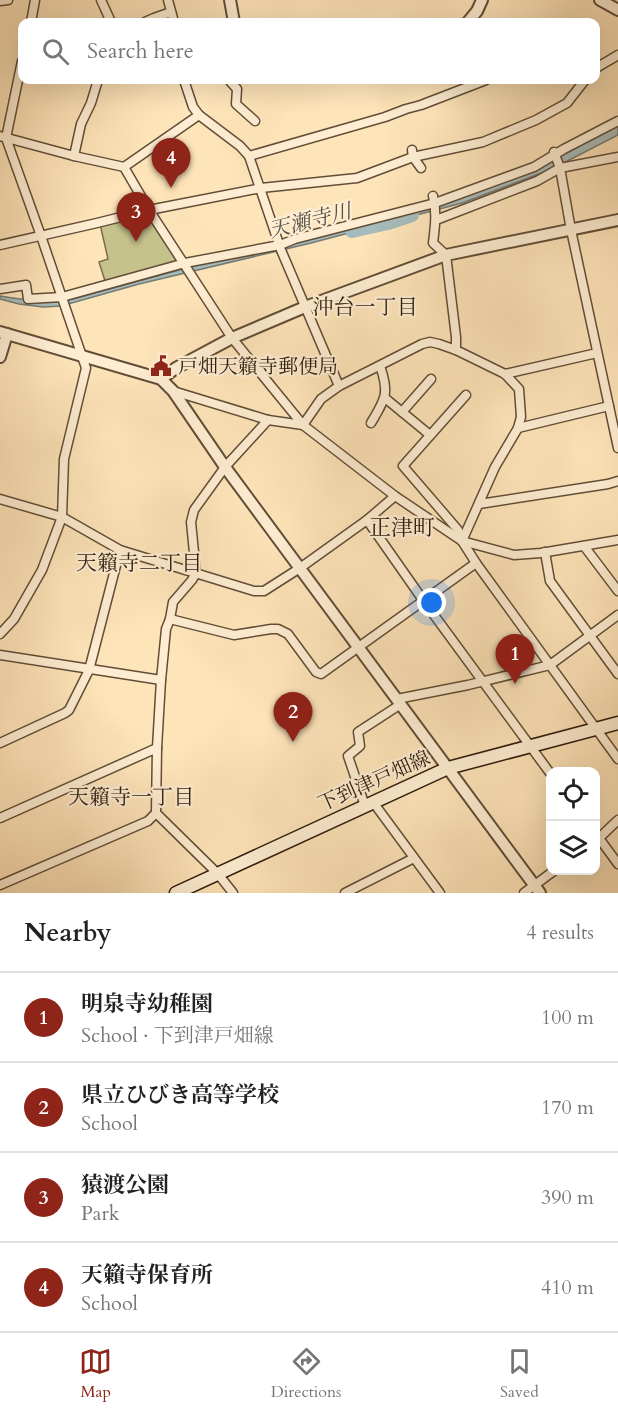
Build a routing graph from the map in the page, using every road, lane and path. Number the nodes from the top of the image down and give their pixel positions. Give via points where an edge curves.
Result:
1 (8, 0) edge
2 (35, 0) edge
3 (100, 0) edge
4 (168, 0) edge
5 (230, 0) edge
6 (482, 0) edge
7 (600, 0) edge
8 (0, 1) edge
9 (618, 10) edge
10 (171, 12) junction
11 (32, 18) edge
12 (109, 18) edge
13 (154, 18) edge
14 (173, 18) edge
15 (233, 18) edge
16 (471, 18) edge
17 (618, 55) edge
18 (600, 66) edge
19 (18, 77) edge
20 (97, 84) edge
21 (185, 84) edge
22 (233, 84) edge
23 (476, 84) edge
24 (582, 84) edge
25 (199, 115) junction
26 (255, 121) dead end
27 (618, 121) edge
28 (3, 137) edge
29 (555, 152) junction
30 (412, 153) junction
31 (74, 156) junction
32 (249, 156) junction
33 (618, 157) edge
34 (124, 167) junction
35 (421, 168) dead end
36 (560, 168) junction
37 (261, 188) junction
38 (434, 200) junction
39 (149, 210) junction
40 (436, 220) junction
41 (618, 220) edge
42 (571, 230) junction
43 (41, 236) junction
44 (0, 245) edge
45 (280, 247) junction
46 (446, 255) junction
47 (187, 267) junction
48 (0, 289) edge
49 (64, 301) junction
50 (305, 308) junction
51 (4, 333) edge
52 (232, 338) junction
53 (456, 350) junction
54 (597, 353) junction
55 (81, 356) junction
56 (0, 357) edge
57 (380, 366) junction
58 (505, 374) junction
59 (161, 380) junction
60 (430, 380) dead end
61 (339, 386) junction
62 (173, 390) junction
63 (466, 395) dead end
64 (385, 398) junction
65 (609, 406) junction
66 (402, 412) junction
67 (268, 420) junction
68 (371, 423) dead end
69 (303, 425) junction
70 (518, 428) junction
71 (430, 435) junction
72 (618, 448) edge
73 (225, 467) junction
74 (618, 481) edge
75 (395, 496) junction
76 (0, 499) edge
77 (479, 504) junction
78 (62, 517) junction
79 (367, 520) junction
80 (618, 540) edge
81 (462, 541) junction
82 (584, 546) junction
83 (120, 550) junction
84 (545, 552) junction
85 (476, 563) junction
86 (300, 568) junction
87 (196, 573) junction
88 (618, 591) edge
89 (423, 600) junction
90 (618, 615) edge
91 (170, 619) junction
92 (0, 634) edge
93 (591, 635) junction
94 (359, 647) junction
95 (0, 655) edge
96 (550, 665) junction
97 (89, 670) junction
98 (618, 674) edge
99 (161, 680) junction
100 (483, 681) junction
101 (399, 702) junction
102 (618, 725) edge
103 (598, 730) junction
104 (0, 743) edge
105 (531, 746) junction
106 (157, 748) junction
107 (618, 759) edge
108 (546, 767) edge
109 (448, 768) junction
110 (369, 804) junction
111 (156, 813) junction
112 (0, 818) edge
113 (618, 820) edge
114 (600, 835) edge
115 (600, 842) edge
116 (414, 858) junction
117 (618, 864) edge
118 (218, 874) junction
119 (550, 875) edge
120 (0, 885) edge
121 (537, 889) edge
122 (435, 891) edge
123 (176, 893) edge
124 (233, 893) edge
125 (345, 893) edge
126 (524, 893) edge

1 - 8 street
2 - 11 street
3 - 12 street
4 - 10 street
5 - 15 street
6 - 16 street
7 - 9 street
10 - 13 street
10 - 14 street
17 - 18 street
19 - 28 street
20 - 31 street
21 - 25 street
22 - 26 street via 237,89 236,104
23 - 32 street via 405,111 364,118
24 - 30 street via 567,102 483,142
25 - 32 street
25 - 34 street
27 - 29 street
28 - 31 street
28 - 43 street
29 - 36 street
29 - 38 street via 534,167
30 - 35 street
30 - 37 street via 357,178
31 - 34 street
32 - 37 street
33 - 36 street
34 - 39 street
36 - 40 street via 537,181
36 - 42 street
37 - 39 street
37 - 45 street
38 - 40 street
38 - 45 street via 295,239
39 - 43 street
39 - 47 street
40 - 46 street via 433,243
41 - 42 street
42 - 46 street
42 - 54 street
43 - 44 street
43 - 49 street
45 - 47 street
45 - 50 street
46 - 50 street
46 - 53 street
47 - 49 street
47 - 52 street
48 - 49 street via 26,285 28,299
49 - 55 street
50 - 52 street
50 - 61 street
51 - 55 street
51 - 56 street
52 - 59 street
52 - 69 street
53 - 57 street via 430,342
53 - 58 street
54 - 58 street
54 - 65 street
55 - 59 street
55 - 78 street via 86,368 64,459
57 - 61 street
57 - 64 street
58 - 70 street via 519,389
59 - 62 street
60 - 66 street
61 - 69 street via 321,399
62 - 67 street
62 - 73 street
63 - 71 street
64 - 66 street
64 - 68 street
65 - 70 street
65 - 72 street
66 - 71 street
67 - 69 street
67 - 73 street
69 - 75 street
70 - 77 street
71 - 81 street via 403,466 458,530
73 - 86 street
73 - 87 street via 194,510 191,522
74 - 77 street
75 - 79 street
75 - 81 street
76 - 78 street
77 - 81 street
78 - 83 street
78 - 92 street via 42,570 14,619
79 - 86 street
79 - 89 street
80 - 82 street
81 - 84 street via 514,555
81 - 85 street
82 - 84 street
82 - 88 street
83 - 87 street
83 - 97 street
84 - 93 street via 550,581
85 - 89 street
85 - 96 street
86 - 87 street via 264,591
86 - 94 street
87 - 91 street via 173,602
89 - 94 street
89 - 100 street
90 - 93 street
91 - 94 street via 234,635 278,629 288,634 321,674
91 - 99 street
93 - 96 street
93 - 98 street
94 - 101 street
95 - 97 street
96 - 100 street
96 - 103 street
97 - 99 street
97 - 104 street via 69,710
99 - 106 street
100 - 101 street
100 - 105 street
101 - 109 street
101 - 110 street via 358,732 360,746 348,756
102 - 103 main road, 下到津戸畑線
103 - 105 main road, 下到津戸畑線
103 - 107 street
105 - 108 street
105 - 109 main road, 下到津戸畑線
106 - 111 street
106 - 112 street
109 - 110 main road, 下到津戸畑線
109 - 121 street
110 - 116 street
110 - 118 main road, 下到津戸畑線
111 - 118 street
111 - 120 street via 148,821
113 - 114 street
115 - 117 street
116 - 122 street
116 - 125 street
118 - 123 main road, 下到津戸畑線
118 - 124 street
119 - 121 street
121 - 126 street

